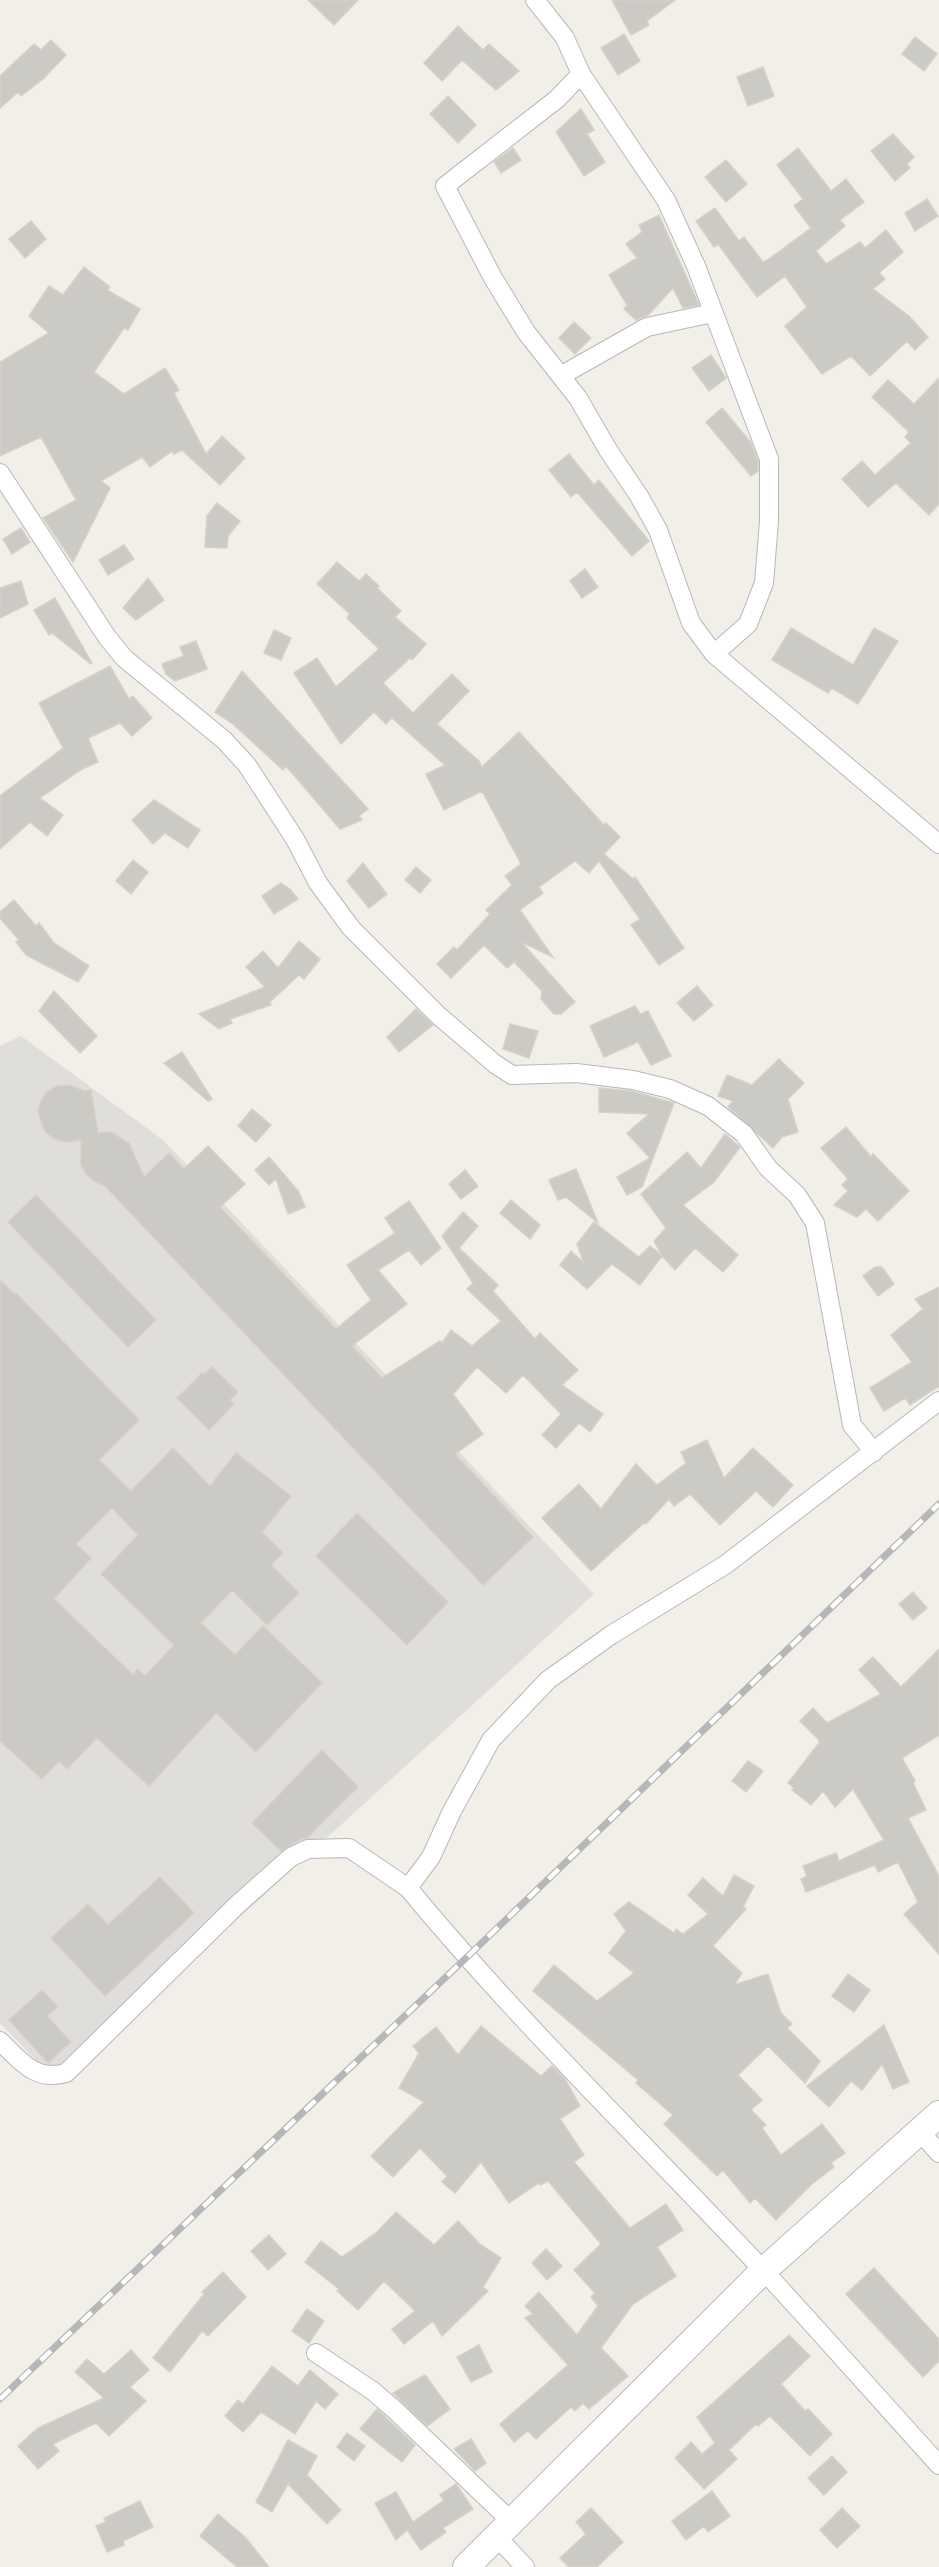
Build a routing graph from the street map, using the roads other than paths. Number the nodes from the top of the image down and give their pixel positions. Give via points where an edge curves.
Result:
1 (535, 0) edge
2 (581, 74) junction
3 (713, 313) junction
4 (562, 375) junction
5 (0, 472) edge
6 (714, 654) junction
7 (939, 844) edge
8 (939, 1401) edge
9 (874, 1452) junction
10 (408, 1888) junction
11 (0, 2041) edge
12 (939, 2114) edge
13 (920, 2132) junction
14 (939, 2153) edge
15 (763, 2271) junction
16 (316, 2353) dead end
17 (939, 2465) edge
18 (505, 2530) junction
19 (466, 2567) edge
20 (525, 2567) edge

1 - 2 street via 564,38
2 - 3 street via 666,200
2 - 4 street via 557,99 445,186 526,332
3 - 4 street via 647,327
3 - 6 street via 769,459 770,521 764,583 748,624
4 - 6 street via 658,530 691,623
5 - 9 street via 107,637 124,657 224,740 247,765 318,883 351,928 439,1016 512,1075 576,1073 670,1089 708,1106 744,1134 768,1168 797,1195 815,1223 852,1425
6 - 7 street
8 - 9 street
9 - 10 street via 724,1565 610,1635 548,1680 491,1740 431,1857
10 - 11 street via 349,1848 308,1848 291,1857 238,1904 66,2073 44,2077 29,2069
10 - 15 street via 466,1958
12 - 13 main road
13 - 14 street
13 - 15 main road
15 - 17 street
15 - 18 main road
16 - 18 street via 396,2411
18 - 19 main road
18 - 20 street

